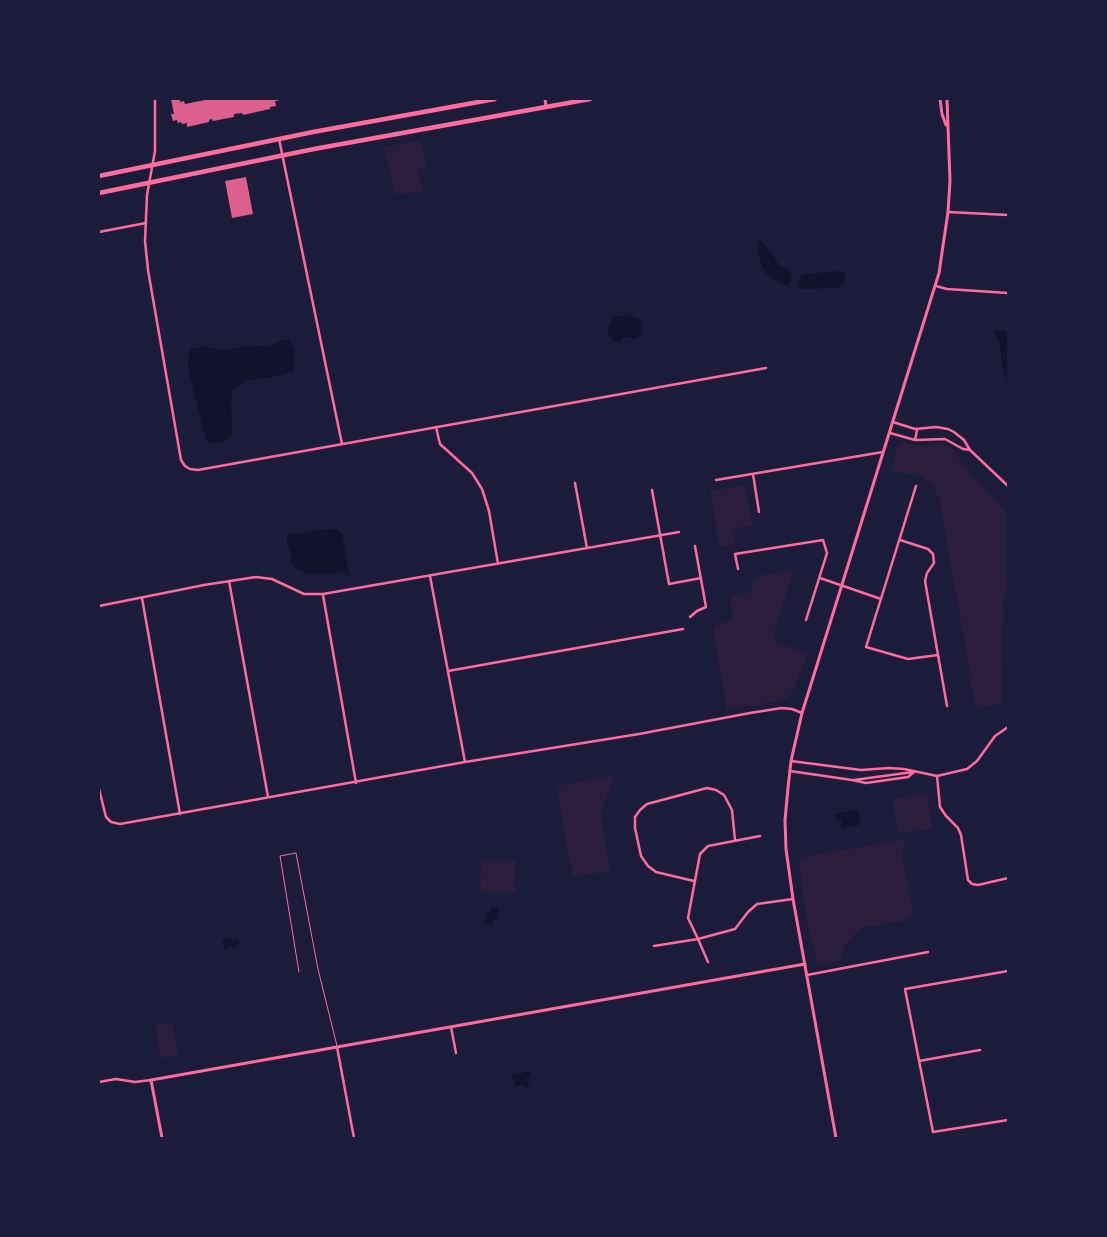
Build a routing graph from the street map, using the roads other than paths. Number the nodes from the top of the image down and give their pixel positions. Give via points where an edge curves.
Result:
1 (155, 99) edge
2 (495, 99) edge
3 (545, 99) edge
4 (590, 99) edge
5 (940, 99) edge
6 (947, 99) edge
7 (546, 107) junction
8 (947, 126) junction
9 (279, 139) junction
10 (282, 156) junction
11 (152, 164) junction
12 (99, 176) edge
13 (149, 182) junction
14 (99, 193) edge
15 (948, 212) junction
16 (1008, 216) edge
17 (146, 223) junction
18 (99, 232) edge
19 (936, 286) junction
20 (1008, 293) edge
21 (766, 368) dead end
22 (893, 422) junction
23 (436, 427) junction
24 (918, 429) junction
25 (890, 433) junction
26 (915, 440) junction
27 (342, 444) junction
28 (970, 450) junction
29 (884, 452) junction
30 (753, 474) junction
31 (716, 480) dead end
32 (575, 483) dead end
33 (916, 486) dead end
34 (1008, 486) edge
35 (652, 490) dead end
36 (760, 512) dead end
37 (679, 532) dead end
38 (659, 536) junction
39 (900, 540) junction
40 (695, 546) dead end
41 (587, 548) junction
42 (498, 564) junction
43 (738, 570) dead end
44 (430, 576) junction
45 (701, 578) junction
46 (820, 578) junction
47 (229, 581) junction
48 (842, 585) junction
49 (323, 594) junction
50 (142, 598) junction
51 (881, 599) junction
52 (99, 606) edge
53 (690, 618) dead end
54 (806, 620) dead end
55 (683, 630) dead end
56 (938, 655) junction
57 (448, 671) junction
58 (947, 706) dead end
59 (802, 714) junction
60 (1008, 727) edge
61 (791, 761) junction
62 (465, 762) junction
63 (875, 769) junction
64 (790, 771) junction
65 (914, 772) junction
66 (937, 776) junction
67 (876, 777) junction
68 (852, 780) junction
69 (356, 783) junction
70 (99, 789) edge
71 (268, 798) junction
72 (180, 814) junction
73 (760, 836) dead end
74 (735, 840) junction
75 (1008, 878) edge
76 (694, 881) junction
77 (793, 899) junction
78 (698, 939) junction
79 (654, 946) dead end
80 (928, 952) dead end
81 (708, 962) dead end
82 (805, 964) junction
83 (1008, 970) edge
84 (299, 972) dead end
85 (806, 975) junction
86 (451, 1027) junction
87 (337, 1047) junction
88 (980, 1050) dead end
89 (456, 1053) dead end
90 (919, 1061) junction
91 (151, 1080) junction
92 (99, 1082) edge
93 (1008, 1120) edge
94 (162, 1138) edge
95 (354, 1138) edge
96 (836, 1138) edge

1 - 11 street
2 - 9 main road
3 - 7 street
4 - 7 main road
5 - 8 street
6 - 8 street
7 - 10 main road
8 - 15 street
9 - 10 street
9 - 11 main road
10 - 13 main road
10 - 27 street
11 - 12 main road
11 - 13 street
13 - 14 main road
13 - 17 street
15 - 16 street
15 - 19 street
17 - 18 street
17 - 27 street via 148,270 180,460 185,466 198,470
19 - 20 street
19 - 22 street
21 - 23 street
22 - 24 street
22 - 25 street
23 - 27 street
23 - 42 street via 440,444 472,473 482,489
24 - 26 street
24 - 28 street via 948,429
25 - 26 street
25 - 29 street
26 - 28 street via 939,438
28 - 34 street
29 - 30 street
29 - 48 street
30 - 31 street
30 - 36 street
32 - 41 street
33 - 39 street
35 - 38 street
37 - 38 street
38 - 41 street
38 - 45 street via 669,584
39 - 51 street
39 - 56 street via 928,549 933,554 934,563 925,581
40 - 45 street
41 - 42 street
42 - 44 street
43 - 46 street via 735,554 823,540 827,553
44 - 49 street
44 - 57 street
45 - 53 street via 706,607
46 - 48 street
46 - 54 street
47 - 49 street via 256,577 272,579 304,594
47 - 50 street
47 - 71 street
48 - 51 street
48 - 59 street
49 - 69 street
50 - 52 street
50 - 72 street
51 - 56 street via 866,647 908,659
55 - 57 street
56 - 58 street
57 - 62 street
59 - 61 street
59 - 62 street via 782,708
60 - 66 street via 995,736 967,769
61 - 63 street
61 - 64 street
62 - 69 street
63 - 65 street via 904,768
63 - 67 street
64 - 68 street
64 - 77 street via 785,820
65 - 66 street
65 - 67 street
65 - 68 street via 908,777 866,783
66 - 75 street via 940,807 961,835 968,880 978,885
67 - 68 street
69 - 71 street
70 - 72 street via 103,810 111,822 120,824
71 - 72 street
73 - 74 street
74 - 76 street via 708,846 700,854
74 - 76 street via 732,810 724,795 716,790 707,788 647,804 640,810 635,817 635,828 641,856 648,866 656,872
76 - 78 street via 688,918
77 - 78 street via 757,904 735,929
77 - 82 street
78 - 79 street
78 - 81 street
80 - 85 street
82 - 85 street
82 - 86 street
83 - 90 street via 905,989
84 - 87 lane via 280,856 296,853
85 - 96 street
86 - 87 street
86 - 89 street
87 - 91 street
87 - 95 street
88 - 90 street
90 - 93 street via 933,1132
91 - 92 street
91 - 94 street

